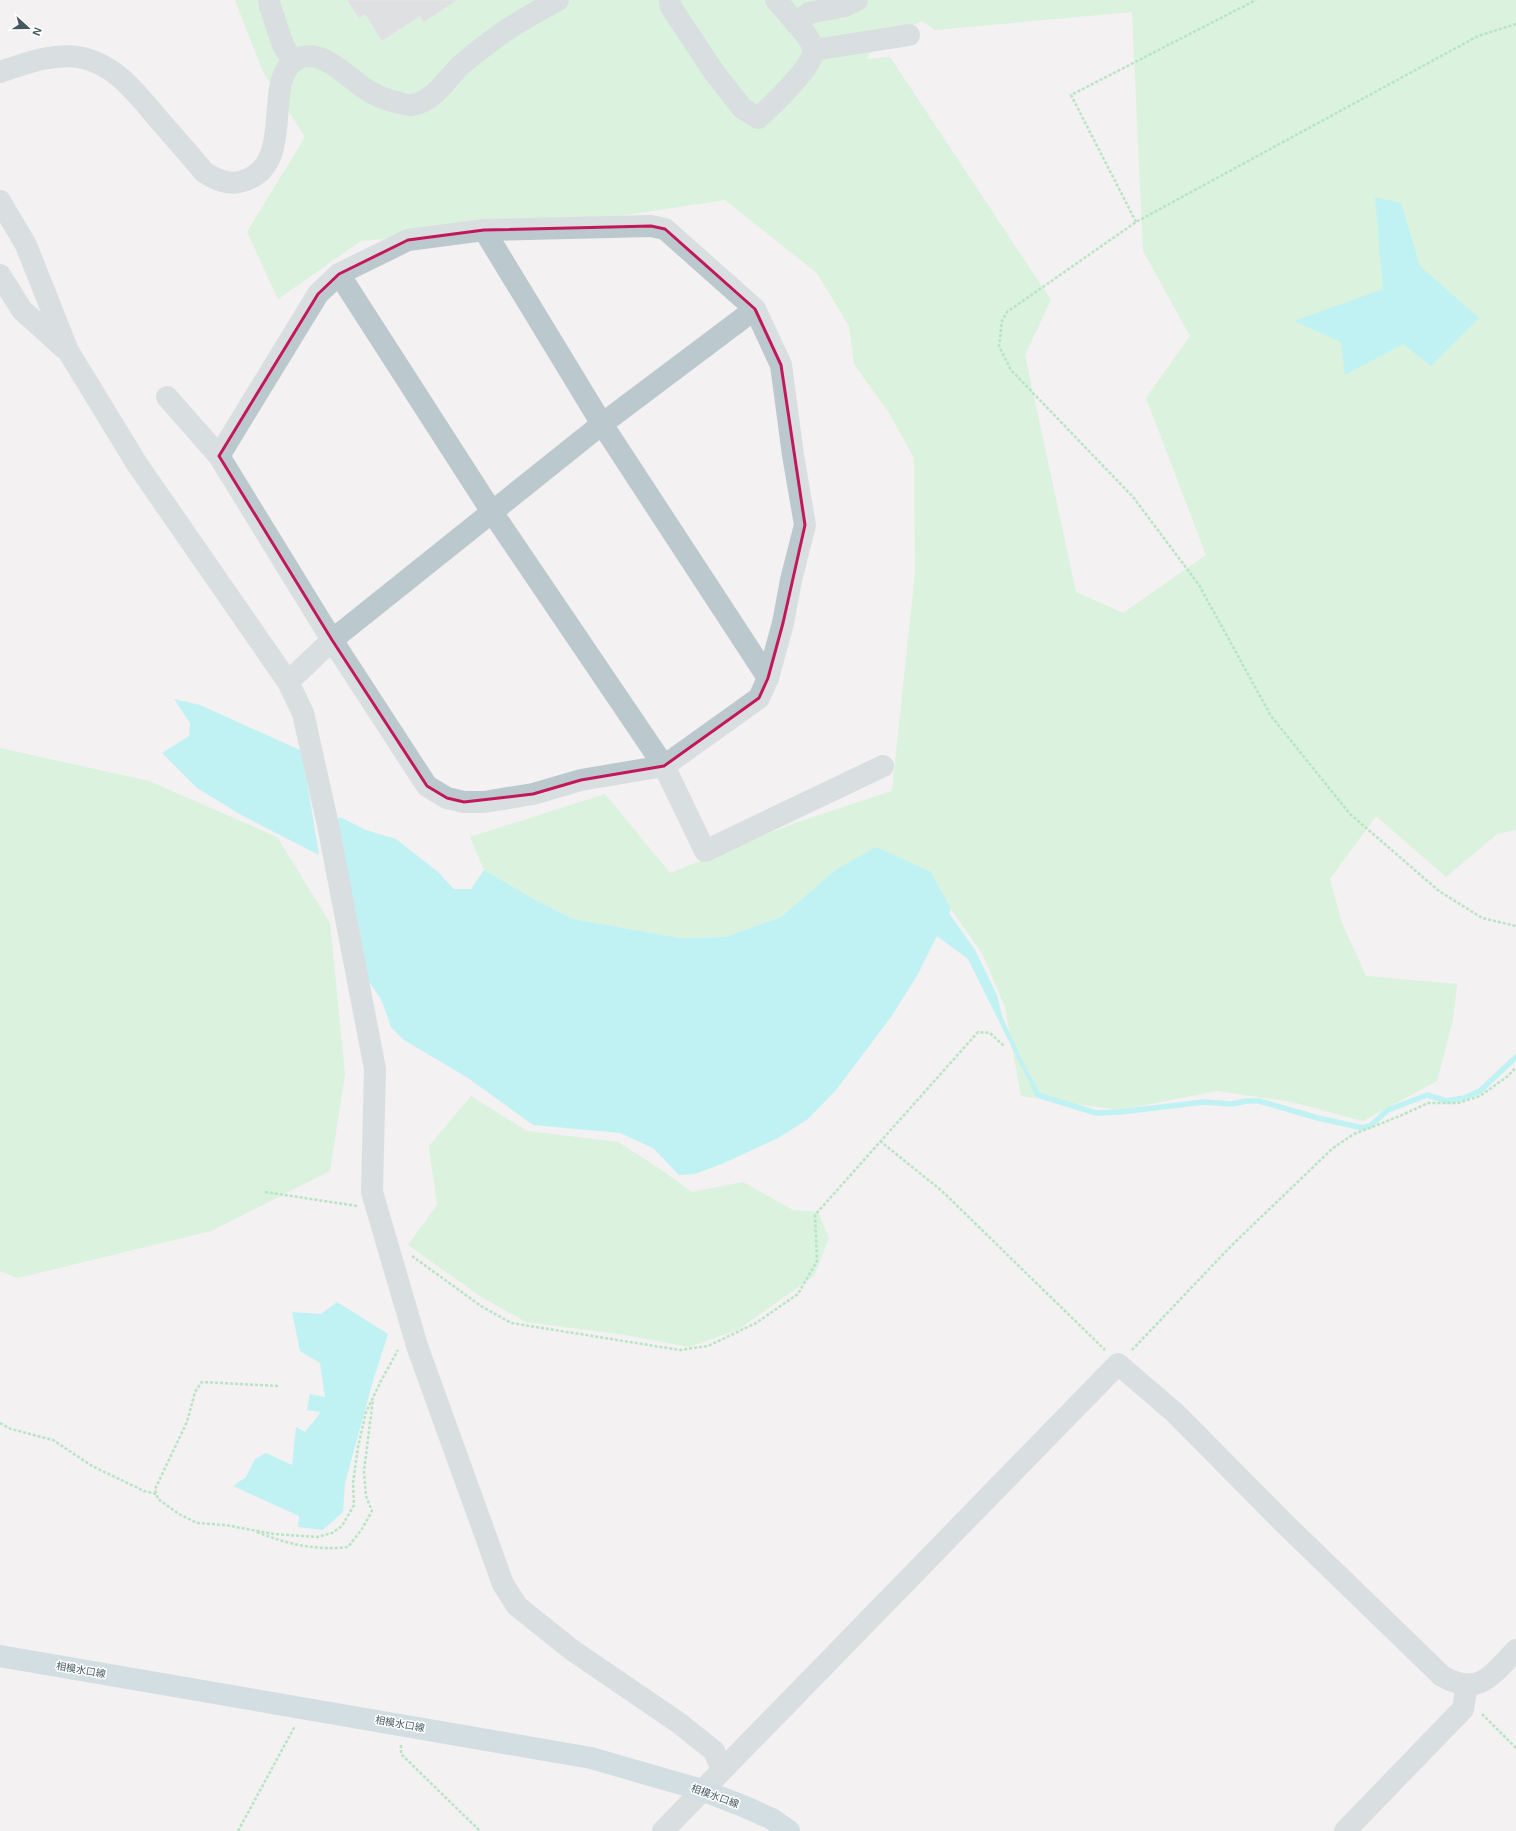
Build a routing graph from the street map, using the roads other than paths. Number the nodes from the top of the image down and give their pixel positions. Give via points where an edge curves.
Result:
1 (269, 0) edge
2 (558, 0) edge
3 (670, 0) edge
4 (776, 0) edge
5 (857, 0) edge
6 (796, 22) junction
7 (909, 35) dead end
8 (814, 50) junction
9 (293, 62) junction
10 (0, 72) edge
11 (0, 201) edge
12 (484, 230) junction
13 (340, 274) junction
14 (0, 275) edge
15 (756, 309) junction
16 (68, 351) junction
17 (167, 396) dead end
18 (602, 424) junction
19 (219, 456) junction
20 (492, 512) junction
21 (332, 640) junction
22 (768, 678) junction
23 (288, 682) junction
24 (664, 766) junction
25 (883, 766) dead end
26 (1516, 1650) edge
27 (0, 1656) edge
28 (1467, 1685) junction
29 (722, 1770) junction
30 (702, 1790) junction
31 (663, 1831) edge
32 (788, 1831) edge
33 (1345, 1831) edge

1 - 9 street via 283,45
2 - 9 street via 502,33 461,66 432,97 411,105 388,100 365,89 329,62 305,57
3 - 8 street via 671,8 714,72 742,108 758,118 775,103 812,60
4 - 6 street
5 - 6 street via 845,6 809,13
6 - 8 street
7 - 8 street
9 - 10 street via 286,70 280,85 276,131 268,163 249,180 236,183 214,179 204,172 131,86 107,67 78,57 59,57 35,61
11 - 16 street via 26,245
12 - 13 street via 408,240
12 - 15 street via 651,226 665,229
12 - 18 street
13 - 19 street via 318,294
13 - 20 street
14 - 16 street via 22,310
15 - 18 street
15 - 22 street via 781,365 805,525
16 - 23 street via 137,464
17 - 19 street
18 - 20 street
18 - 22 street
19 - 21 street
20 - 21 street
20 - 24 street
21 - 23 street
21 - 24 street via 428,786 447,798 464,802 484,802 533,794 581,780
22 - 24 street via 759,698
23 - 29 street via 303,713 328,825 374,1069 372,1192 417,1346 503,1584 517,1606 572,1650 714,1750
24 - 25 street via 705,851
26 - 28 street via 1488,1678
27 - 30 main road, 相模水口線 via 591,1758
28 - 29 street via 1455,1683 1442,1676 1174,1412 1118,1364
28 - 33 street via 1463,1709
29 - 30 street
30 - 31 street
30 - 32 main road, 相模水口線 via 772,1819

